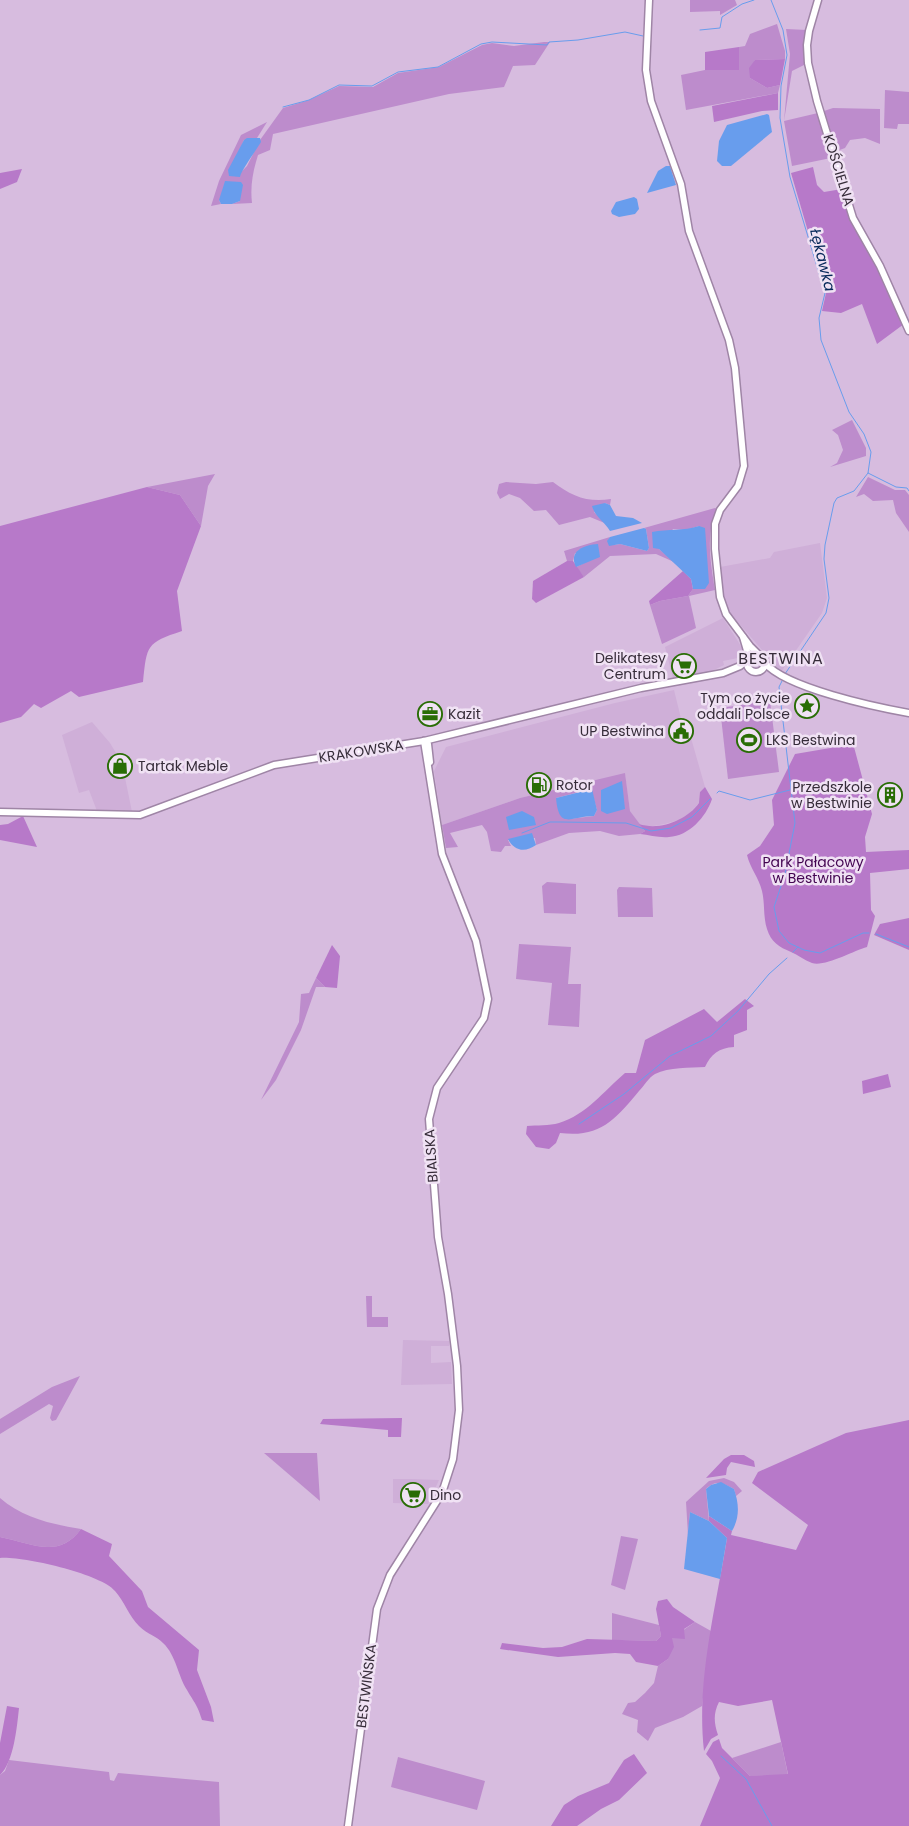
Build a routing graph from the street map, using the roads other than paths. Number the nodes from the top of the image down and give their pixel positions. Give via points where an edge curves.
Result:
1 (649, 0) edge
2 (818, 0) edge
3 (909, 331) edge
4 (743, 637) junction
5 (759, 655) junction
6 (748, 659) junction
7 (765, 663) junction
8 (750, 669) junction
9 (759, 671) junction
10 (723, 673) junction
11 (783, 677) junction
12 (909, 713) edge
13 (442, 737) junction
14 (424, 745) junction
15 (0, 812) edge
16 (404, 1552) joint
17 (348, 1826) edge

1 - 4 street via 646,70 651,101 681,184 689,231 735,361 744,466 738,486 718,514 714,542 721,602
2 - 3 street, KOŚCIELNA via 807,45 817,101 853,218 880,266
4 - 5 street
4 - 6 street
5 - 6 street
5 - 7 street
6 - 8 street
6 - 10 street, KRAKOWSKA
7 - 9 street
7 - 11 street
8 - 9 street
8 - 10 street, KRAKOWSKA
9 - 11 street
10 - 13 street, KRAKOWSKA via 641,688
11 - 12 street
13 - 14 street, KRAKOWSKA
13 - 14 street
14 - 15 street, KRAKOWSKA via 274,765 140,815
14 - 16 street, BIALSKA via 442,854 474,936 488,1000 484,1018 438,1088 429,1119 438,1237 453,1331 459,1410 455,1447 446,1483 436,1505
16 - 17 street, BESTWIŃSKA via 387,1581 375,1617

